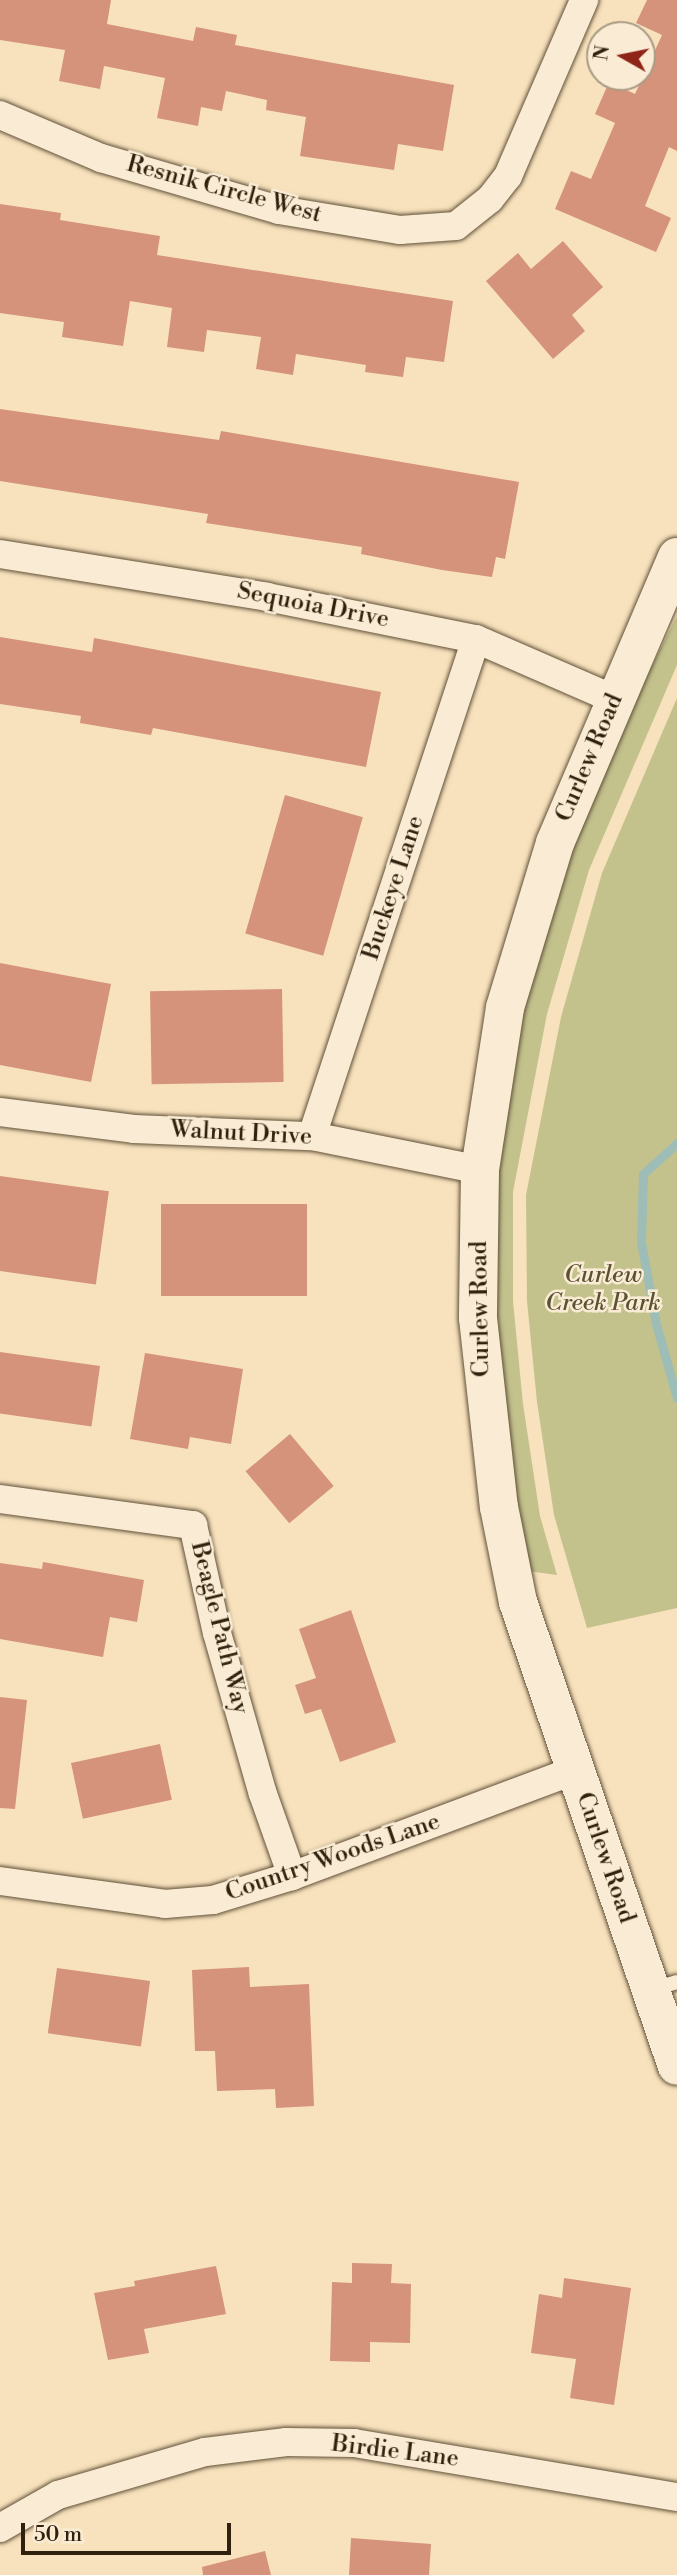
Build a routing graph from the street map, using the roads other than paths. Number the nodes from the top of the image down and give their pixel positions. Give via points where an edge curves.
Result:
1 (584, 0) edge
2 (0, 115) edge
3 (0, 554) edge
4 (677, 557) edge
5 (476, 639) junction
6 (614, 699) junction
7 (0, 1112) edge
8 (312, 1136) junction
9 (481, 1170) junction
10 (0, 1499) edge
11 (575, 1770) junction
12 (292, 1876) junction
13 (0, 1881) edge
14 (663, 1986) edge
15 (677, 2066) edge
16 (677, 2497) edge
17 (0, 2528) edge

1 - 2 street, Resnik Circle West via 508,176 491,199 456,226 400,230 279,210 101,158
3 - 5 street, Sequoia Drive via 253,594
4 - 6 main road, Curlew Road
5 - 6 street, Sequoia Drive
5 - 8 street, Buckeye Lane
6 - 9 main road, Curlew Road via 555,843 527,928 505,1008
7 - 8 street, Walnut Drive via 134,1129
8 - 9 street, Walnut Drive
9 - 11 main road, Curlew Road via 478,1332 499,1507 518,1602
10 - 12 street, Beagle Path Way via 192,1525 217,1633 263,1794
11 - 12 street, Country Woods Lane
11 - 14 main road, Curlew Road
12 - 13 street, Country Woods Lane via 214,1900 165,1905
14 - 15 main road, Curlew Road
16 - 17 street, Birdie Lane via 354,2443 286,2442 205,2452 58,2495

